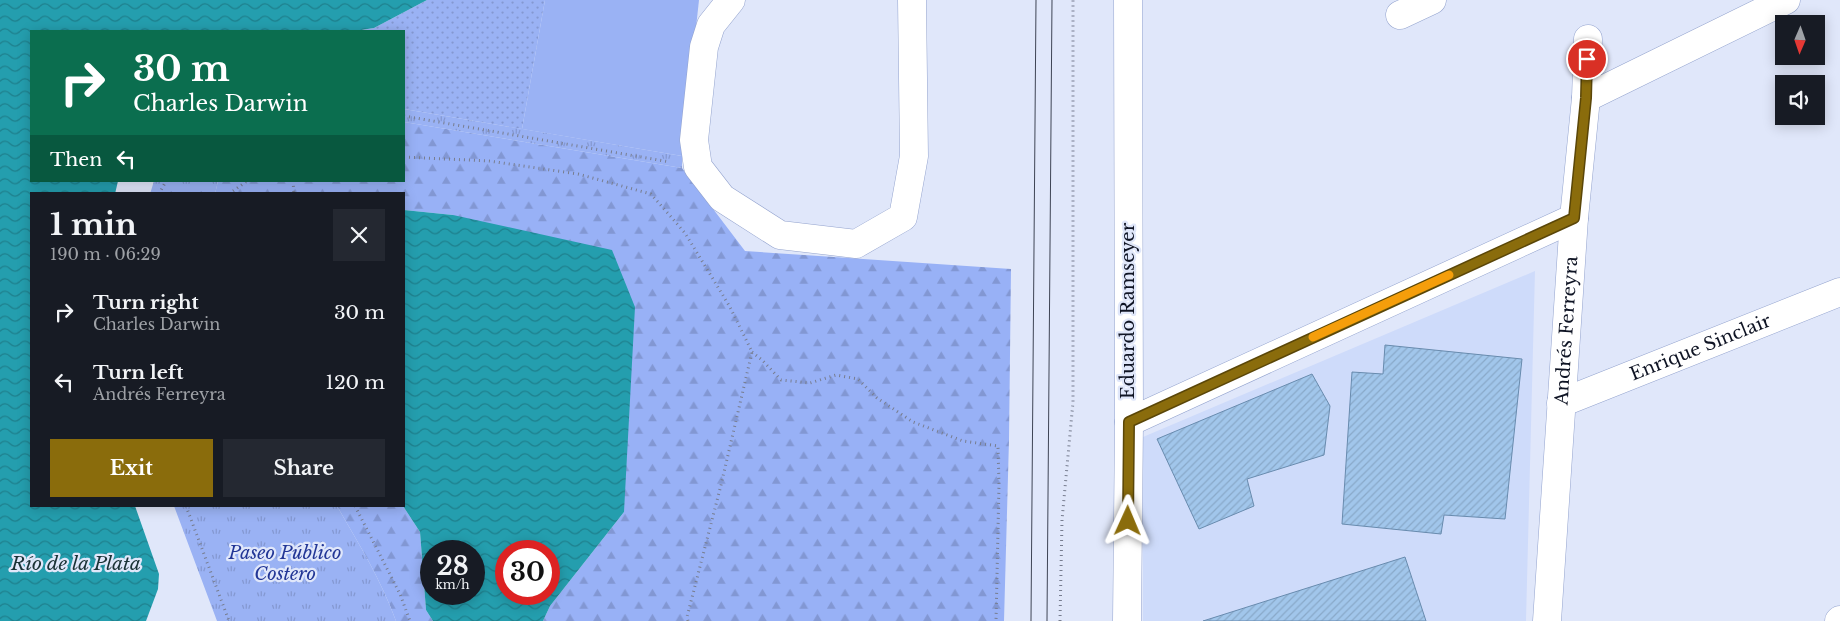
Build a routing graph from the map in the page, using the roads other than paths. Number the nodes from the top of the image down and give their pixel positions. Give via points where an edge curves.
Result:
1 (731, 0) edge
2 (912, 0) edge
3 (1128, 0) edge
4 (1432, 0) edge
5 (1786, 0) edge
6 (1400, 15) dead end
7 (1588, 39) dead end
8 (1586, 98) junction
9 (1574, 218) junction
10 (1840, 292) edge
11 (1561, 403) junction
12 (1129, 422) junction
13 (1127, 621) edge
14 (1547, 621) edge

1 - 2 street via 711,25 704,47 694,140 698,166 722,198 780,235 856,244 903,217 914,156
3 - 12 street, Eduardo Ramseyer
4 - 6 street
5 - 8 street
7 - 8 street, Andrés Ferreyra
8 - 9 street, Andrés Ferreyra
9 - 11 street, Andrés Ferreyra
9 - 12 street
10 - 11 street, Enrique Sinclair
11 - 14 street, Andrés Ferreyra
12 - 13 street, Eduardo Ramseyer

